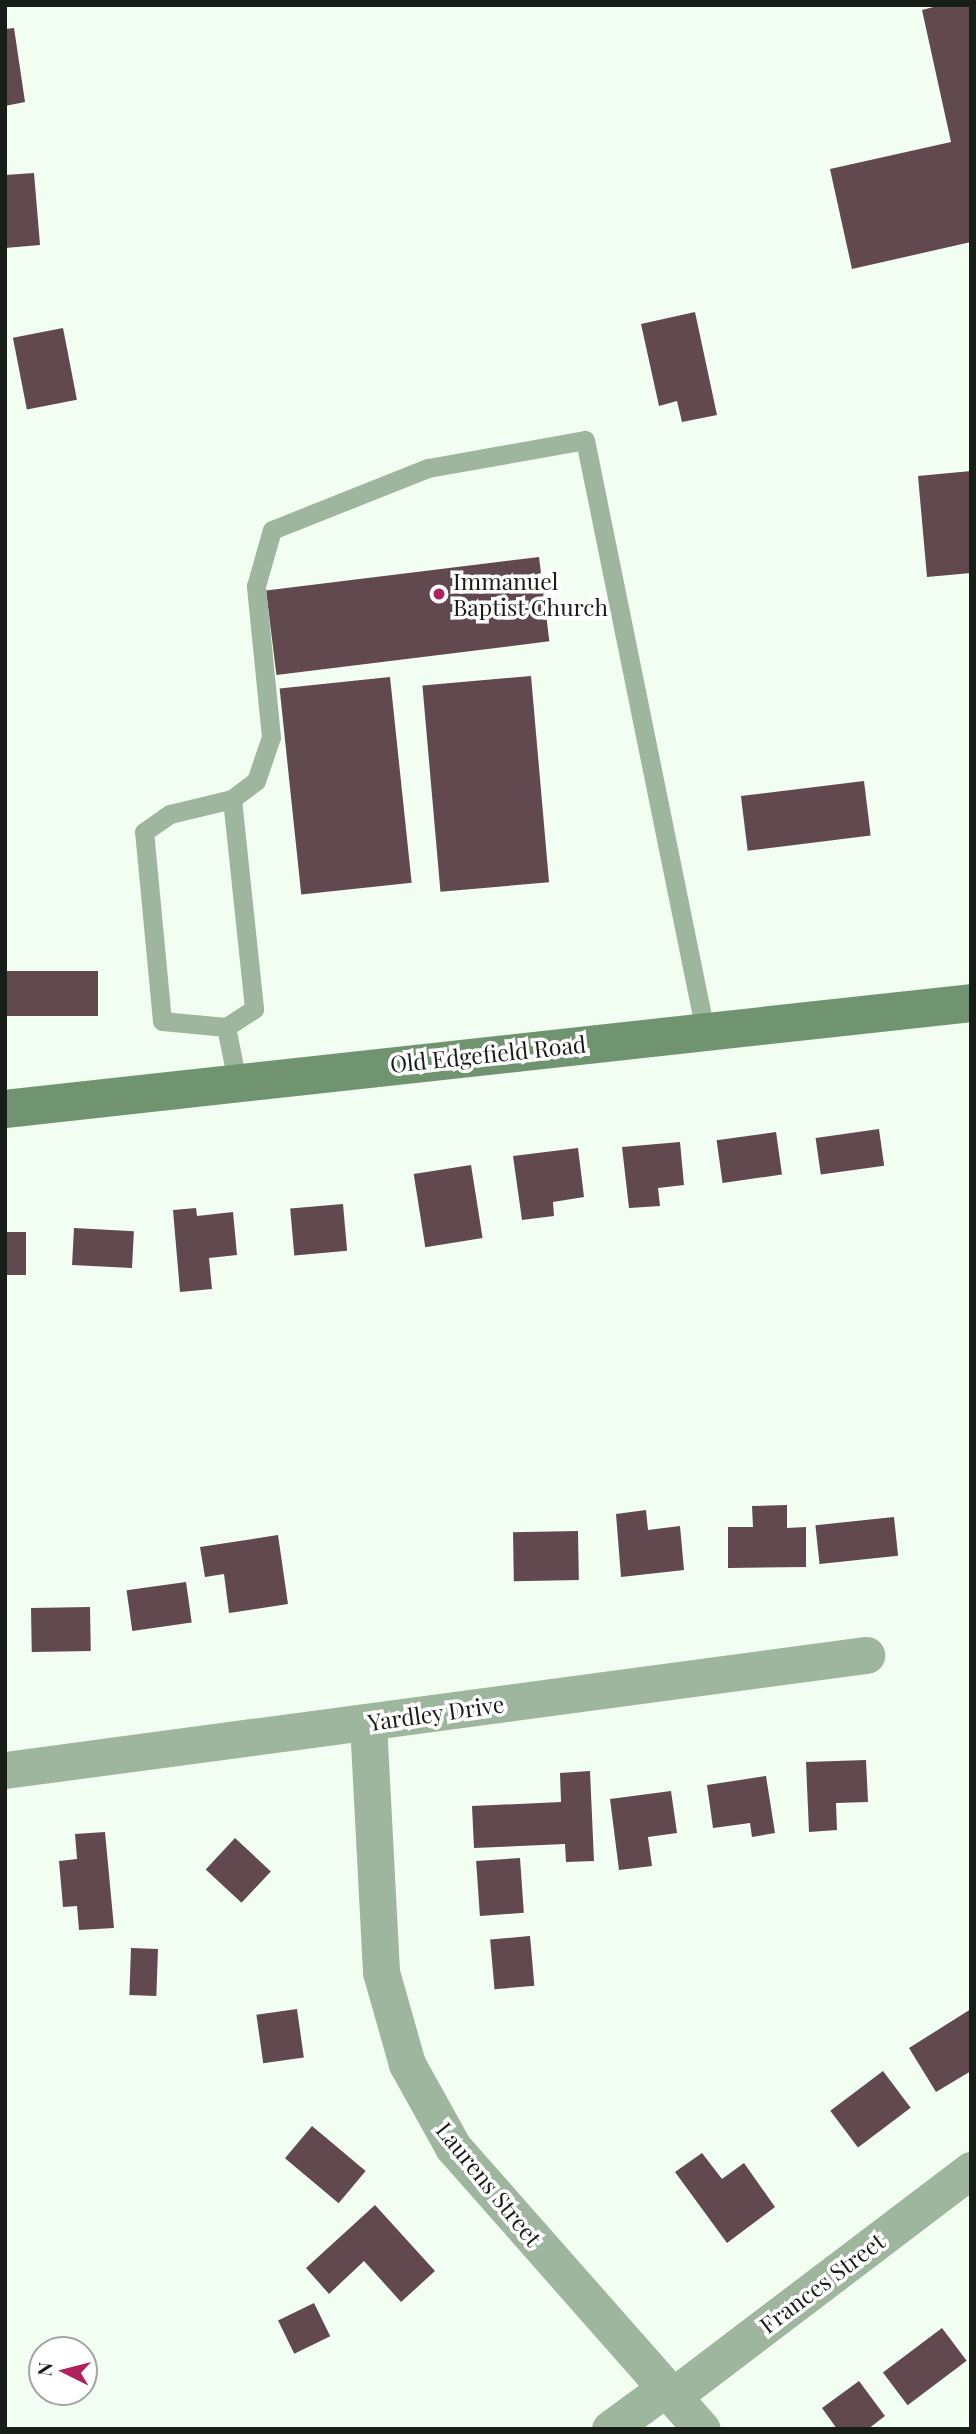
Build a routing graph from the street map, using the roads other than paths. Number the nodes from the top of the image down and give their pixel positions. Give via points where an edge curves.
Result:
1 (232, 799) junction
2 (971, 1003) edge
3 (226, 1027) junction
4 (705, 1031) junction
5 (237, 1081) junction
6 (5, 1109) edge
7 (866, 1655) dead end
8 (368, 1723) junction
9 (5, 1770) edge
10 (971, 2170) edge
11 (669, 2392) junction
12 (610, 2429) edge
13 (702, 2429) edge

1 - 3 lane via 254,1009
1 - 3 lane via 170,814 144,832 162,1021
1 - 4 lane via 256,781 271,737 256,586 272,530 428,468 585,440
2 - 4 street, Old Edgefield Road
3 - 5 lane
4 - 5 street, Old Edgefield Road
5 - 6 street, Old Edgefield Road
7 - 8 street, Yardley Drive
8 - 9 street, Yardley Drive
8 - 11 street, Laurens Street via 381,1972 407,2064 453,2147
10 - 11 street, Frances Street
11 - 12 street, Frances Street
11 - 13 street, Laurens Street

